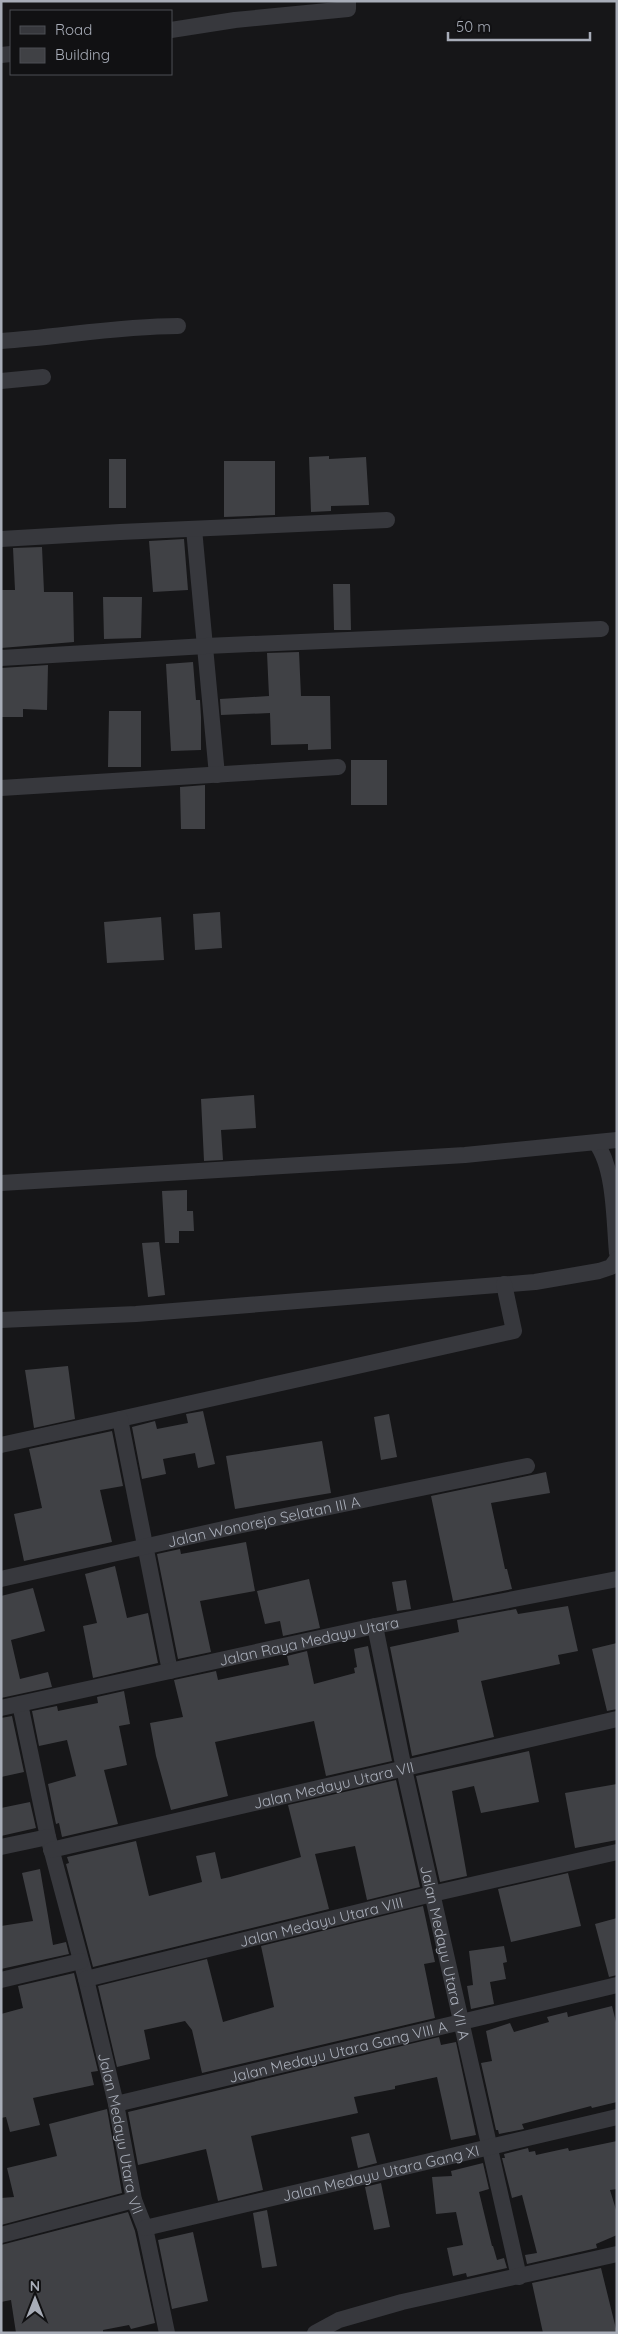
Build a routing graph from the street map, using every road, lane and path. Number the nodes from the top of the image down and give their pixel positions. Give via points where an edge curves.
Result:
1 (348, 1) edge
2 (172, 30) edge
3 (178, 326) dead end
4 (1, 341) edge
5 (43, 377) dead end
6 (1, 381) edge
7 (387, 520) dead end
8 (194, 529) junction
9 (1, 539) edge
10 (601, 628) dead end
11 (206, 646) junction
12 (1, 658) edge
13 (338, 767) dead end
14 (217, 775) junction
15 (1, 788) edge
16 (617, 1140) edge
17 (596, 1143) junction
18 (1, 1183) edge
19 (617, 1253) edge
20 (617, 1259) edge
21 (504, 1284) junction
22 (1, 1320) edge
23 (120, 1419) junction
24 (1, 1445) edge
25 (527, 1466) dead end
26 (145, 1547) junction
27 (1, 1579) edge
28 (617, 1579) edge
29 (376, 1626) junction
30 (170, 1671) junction
31 (20, 1704) junction
32 (1, 1708) edge
33 (617, 1719) edge
34 (404, 1770) junction
35 (49, 1844) junction
36 (1, 1847) edge
37 (617, 1852) edge
38 (432, 1894) junction
39 (81, 1961) junction
40 (86, 1979) junction
41 (1, 1980) edge
42 (617, 1985) edge
43 (463, 2021) junction
44 (116, 2104) junction
45 (617, 2117) edge
46 (490, 2146) junction
47 (134, 2200) junction
48 (145, 2228) junction
49 (1, 2236) edge
50 (617, 2254) edge
51 (520, 2277) junction
52 (164, 2332) edge
53 (315, 2333) edge

1 - 2 street via 348,9
3 - 4 street via 135,326
5 - 6 street
7 - 8 street
8 - 9 street
8 - 11 street
10 - 11 street
11 - 12 street
11 - 14 street
13 - 14 street
14 - 15 street
16 - 17 street
17 - 18 street via 465,1155
17 - 19 street via 603,1153
20 - 21 street via 611,1267 599,1271
21 - 22 street via 136,1314
21 - 23 street via 514,1331
23 - 24 street
23 - 26 street
25 - 26 street, Jalan Wonorejo Selatan III A
26 - 27 street, Jalan Wonorejo Selatan III A
26 - 30 street
28 - 29 street, Jalan Raya Medayu Utara
29 - 30 street, Jalan Raya Medayu Utara
29 - 34 street, Jalan Medayu Utara VII A
30 - 31 street, Jalan Raya Medayu Utara
31 - 32 street, Jalan Raya Medayu Utara
31 - 35 street, Jalan Medayu Utara VII
33 - 34 street, Jalan Medayu Utara VII
34 - 35 street, Jalan Medayu Utara VII
34 - 38 street, Jalan Medayu Utara VII A
35 - 36 street, Jalan Medayu Utara VII
35 - 39 street, Jalan Medayu Utara VII
37 - 38 street, Jalan Medayu Utara VIII
38 - 40 street, Jalan Medayu Utara VIII
38 - 43 street, Jalan Medayu Utara VII A
39 - 40 street, Jalan Medayu Utara VII
39 - 41 street
40 - 44 street, Jalan Medayu Utara VII
42 - 43 street, Jalan Medayu Utara Gang VIII A
43 - 44 street, Jalan Medayu Utara Gang VIII A
43 - 46 street, Jalan Medayu Utara VII A
44 - 47 street, Jalan Medayu Utara VII
45 - 46 street, Jalan Medayu Utara Gang XI
46 - 48 street, Jalan Medayu Utara Gang XI
46 - 51 street, Jalan Medayu Utara VII A
47 - 48 street, Jalan Medayu Utara VII
47 - 49 street
48 - 52 street, Jalan Medayu Utara VII
50 - 51 street
51 - 53 street via 402,2302 339,2320

